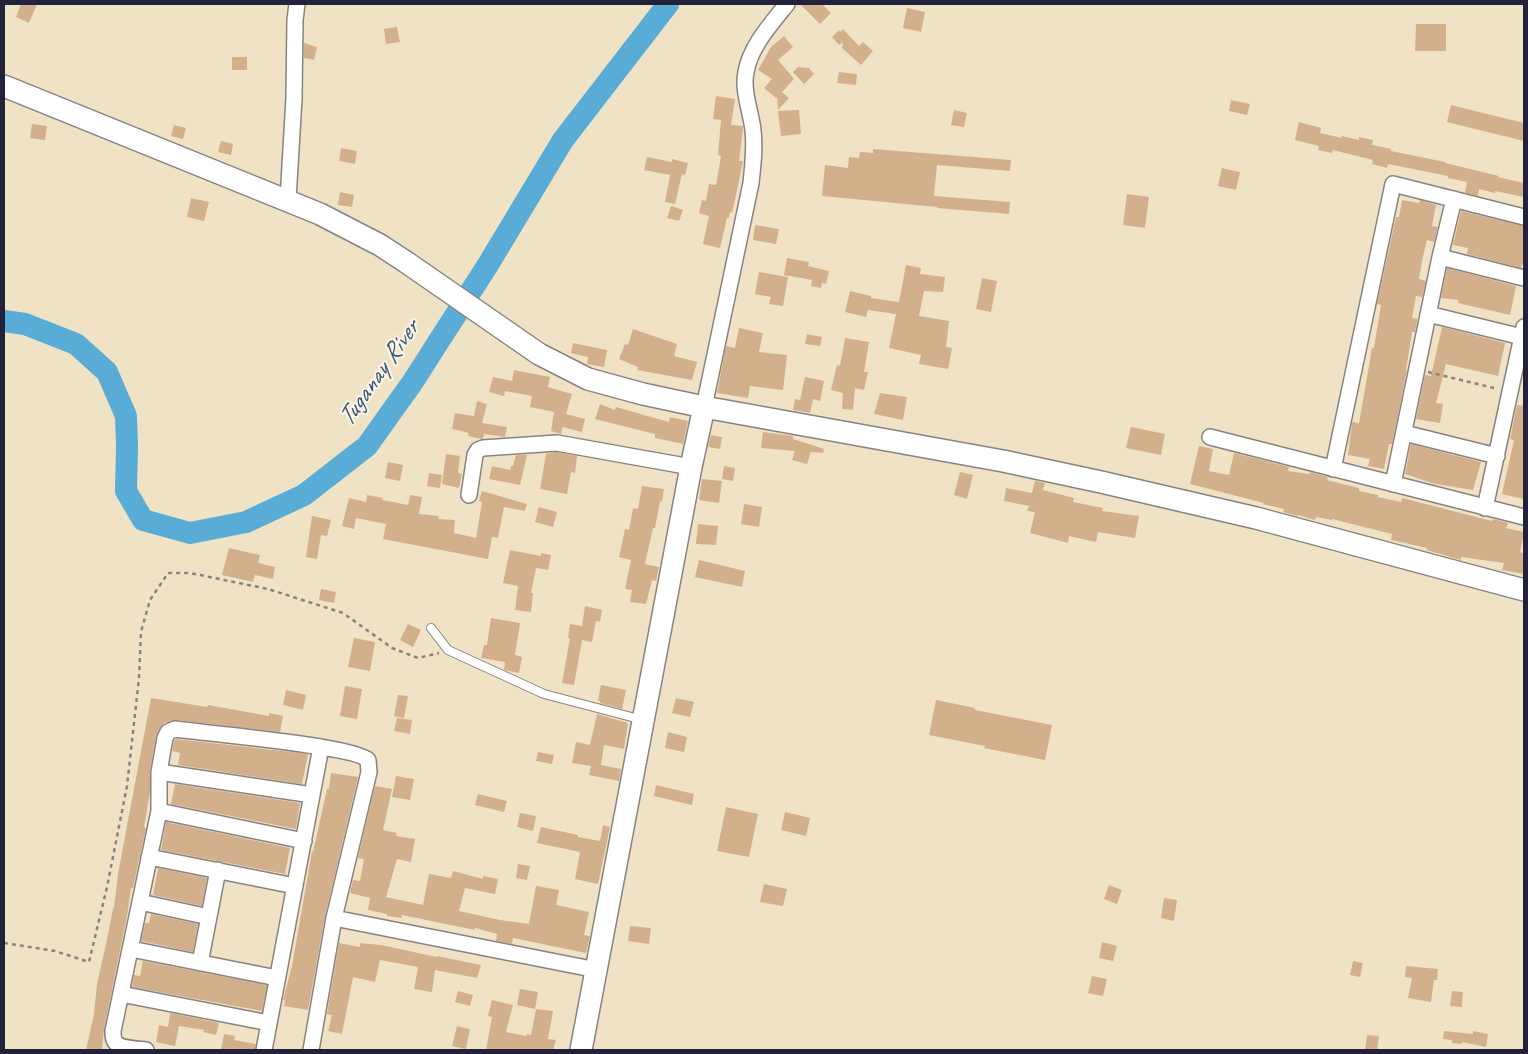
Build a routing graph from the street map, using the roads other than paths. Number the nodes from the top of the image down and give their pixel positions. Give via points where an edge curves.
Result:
1 (296, 4) edge
2 (787, 4) edge
3 (4, 86) edge
4 (1454, 199) junction
5 (288, 200) junction
6 (1524, 217) edge
7 (1440, 257) junction
8 (1524, 278) edge
9 (1428, 314) junction
10 (1523, 332) edge
11 (704, 407) junction
12 (1404, 433) junction
13 (1210, 437) dead end
14 (1497, 456) junction
15 (692, 467) junction
16 (1332, 469) junction
17 (1393, 484) junction
18 (468, 495) dead end
19 (1485, 508) junction
20 (1524, 517) edge
21 (1524, 590) edge
22 (431, 628) dead end
23 (645, 720) junction
24 (322, 747) junction
25 (160, 772) junction
26 (312, 795) junction
27 (158, 811) junction
28 (304, 841) junction
29 (149, 857) junction
30 (218, 870) junction
31 (295, 886) junction
32 (140, 902) junction
33 (209, 917) junction
34 (334, 918) junction
35 (131, 949) junction
36 (200, 963) junction
37 (597, 970) junction
38 (277, 978) junction
39 (121, 994) junction
40 (269, 1023) junction
41 (146, 1050) edge
42 (264, 1050) edge
43 (311, 1050) edge
44 (581, 1050) edge

1 - 5 street
2 - 11 street via 751,55 745,73 754,131 752,174
3 - 5 street
4 - 6 street
4 - 7 street
4 - 16 street via 1393,184
5 - 11 street via 371,240 539,354 588,379
7 - 8 street
7 - 9 street
9 - 10 street
9 - 12 street
10 - 14 street
11 - 15 street
11 - 21 street via 1101,482 1256,518
12 - 14 street
12 - 17 street
13 - 16 street
14 - 19 street
15 - 18 street via 557,444 483,448 475,455
15 - 23 street
16 - 17 street
17 - 19 street
19 - 20 street
22 - 23 lane via 448,650 544,694
23 - 37 street
24 - 25 street via 175,729 165,738
24 - 26 street
24 - 34 street via 359,755 368,760 369,766
25 - 26 street
25 - 27 street
26 - 28 street
27 - 28 street
27 - 29 street
28 - 31 street
29 - 30 street
29 - 32 street
30 - 31 street
30 - 33 street
31 - 38 street
32 - 33 street
32 - 35 street
33 - 36 street
34 - 37 street
34 - 43 street
35 - 36 street
35 - 39 street
36 - 38 street
37 - 44 street
38 - 40 street
39 - 40 street
39 - 41 street via 114,1040 120,1045
40 - 42 street

